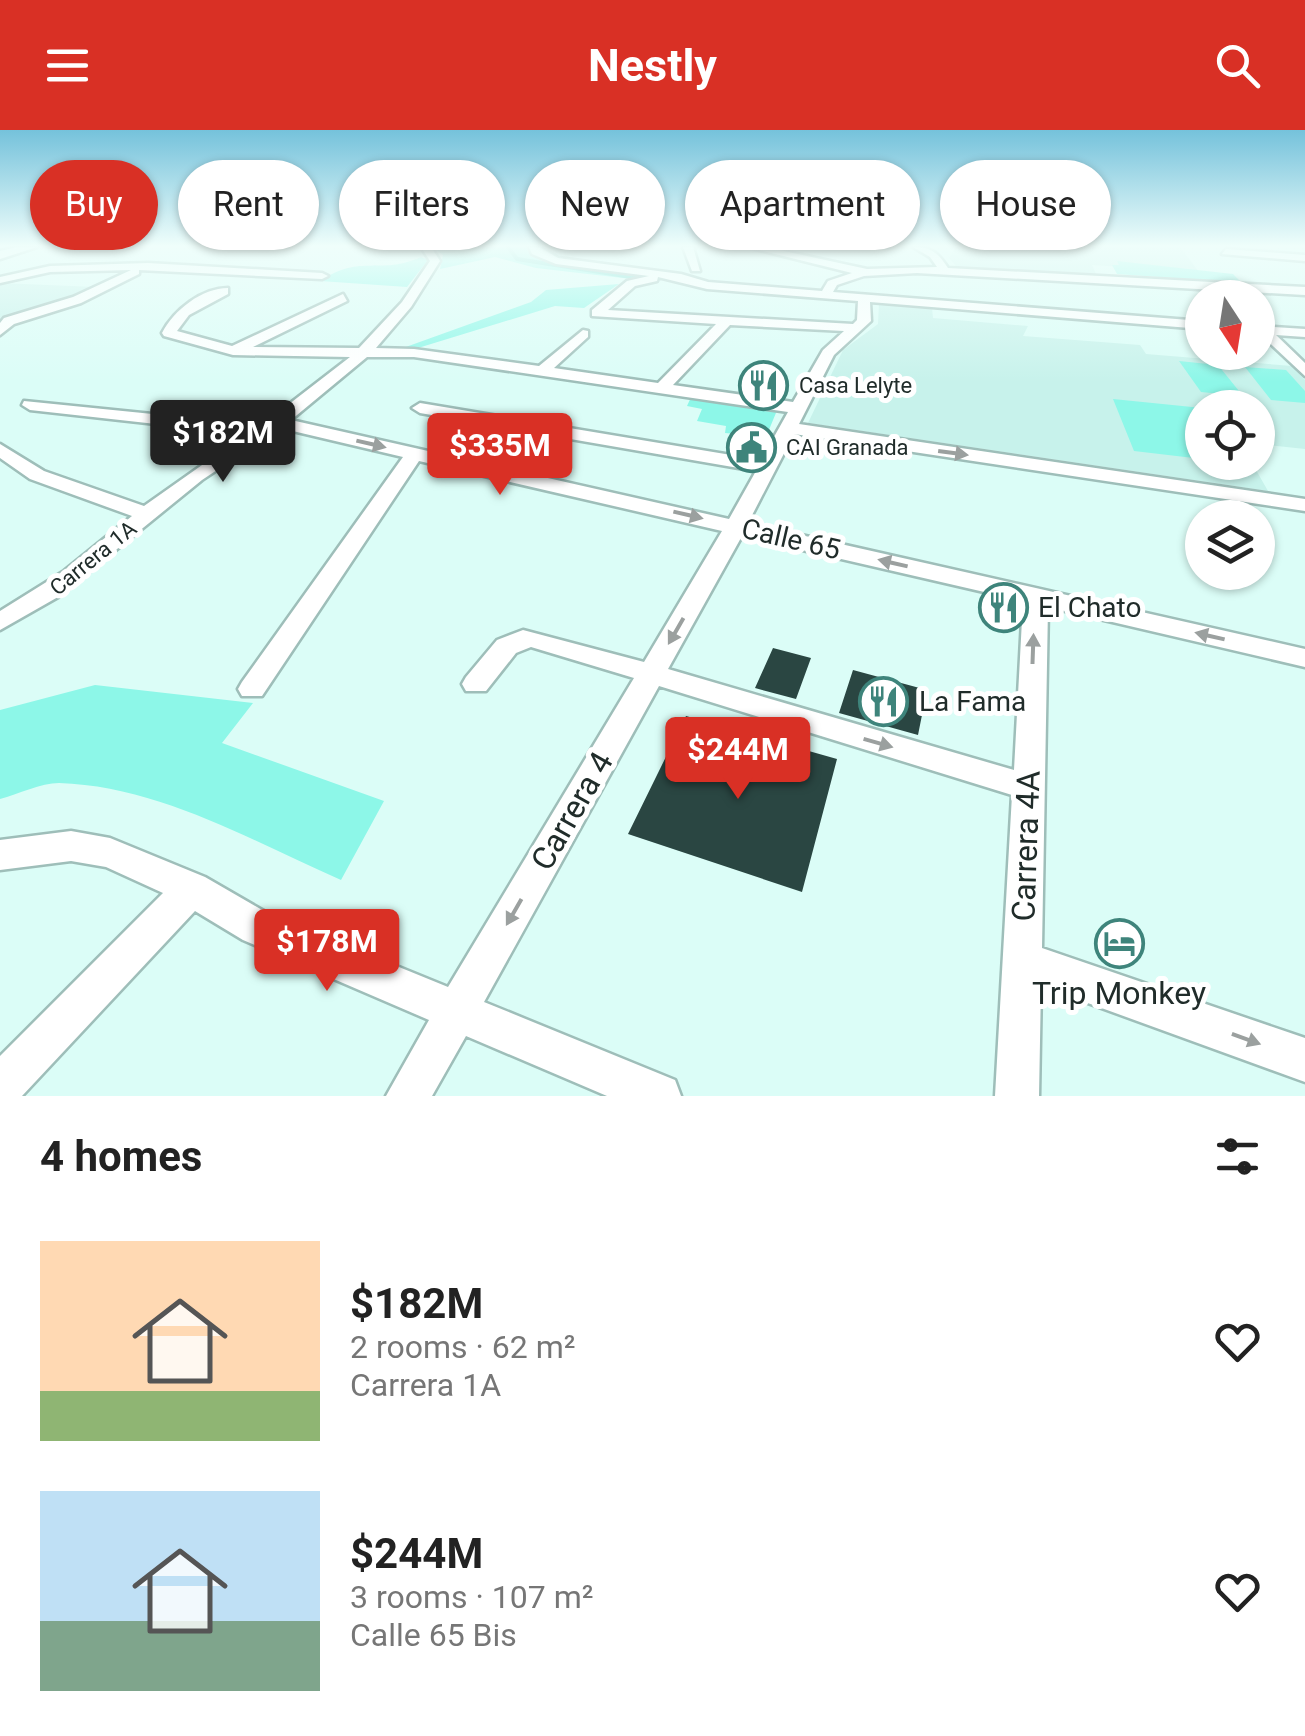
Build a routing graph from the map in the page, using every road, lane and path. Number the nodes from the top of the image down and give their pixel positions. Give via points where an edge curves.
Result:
1 (94, 292) edge
2 (222, 292) edge
3 (413, 292) edge
4 (623, 292) edge
5 (813, 292) edge
6 (826, 294) joint
7 (343, 298) dead end
8 (864, 298) junction
9 (727, 320) junction
10 (1185, 323) edge
11 (856, 328) junction
12 (1275, 330) edge
13 (0, 331) edge
14 (1305, 333) edge
15 (583, 334) dead end
16 (1275, 343) edge
17 (233, 351) junction
18 (362, 352) junction
19 (274, 354) junction
20 (1305, 370) edge
21 (540, 373) junction
22 (334, 377) junction
23 (660, 390) junction
24 (30, 404) dead end
25 (420, 408) dead end
26 (798, 408) junction
27 (269, 426) junction
28 (787, 428) junction
29 (0, 450) edge
30 (415, 454) junction
31 (767, 467) junction
32 (1305, 506) edge
33 (147, 514) junction
34 (736, 526) junction
35 (1036, 596) junction
36 (0, 622) edge
37 (1305, 658) edge
38 (650, 676) junction
39 (476, 684) dead end
40 (252, 690) dead end
41 (1028, 787) junction
42 (0, 855) edge
43 (192, 889) junction
44 (1022, 960) junction
45 (457, 1012) junction
46 (1305, 1060) edge
47 (0, 1087) edge
48 (408, 1096) edge
49 (659, 1096) edge
50 (1017, 1096) edge

1 - 13 street via 9,321
2 - 17 street via 183,312 169,333
3 - 18 street, Carrera 1A
4 - 9 street via 599,314
5 - 6 street
6 - 8 street
7 - 17 street
8 - 10 street
8 - 11 street via 865,317
9 - 11 street
9 - 23 street
11 - 26 street, Carrera 4 via 833,345
12 - 14 street
15 - 21 street
16 - 20 street
17 - 19 street
18 - 19 street
18 - 21 street via 426,354
18 - 22 street, Carrera 1A
19 - 22 street
21 - 23 street
22 - 27 street, Carrera 1A
23 - 26 street
24 - 27 street, Calle 65 via 211,428
25 - 31 street
26 - 28 street, Carrera 4
27 -> 30 street, Calle 65
27 - 33 street, Carrera 1A
28 - 31 street, Carrera 4
28 -> 32 street
29 - 33 street via 37,476
30 -> 34 street, Calle 65
30 - 40 street
31 - 34 street, Carrera 4
33 - 36 street, Carrera 1A via 72,578
35 -> 34 street, Calle 65
34 -> 38 street, Carrera 4
37 -> 35 street, Calle 65
41 -> 35 street, Carrera 4A
38 - 39 street via 526,636 505,648
38 -> 41 street
38 -> 45 street, Carrera 4
41 - 44 street, Carrera 4A
42 - 43 street via 71,846 110,853
43 - 45 street via 256,926
43 - 47 street
44 -> 46 street
44 - 50 street, Carrera 4A
45 - 48 street, Carrera 4
45 - 49 street

